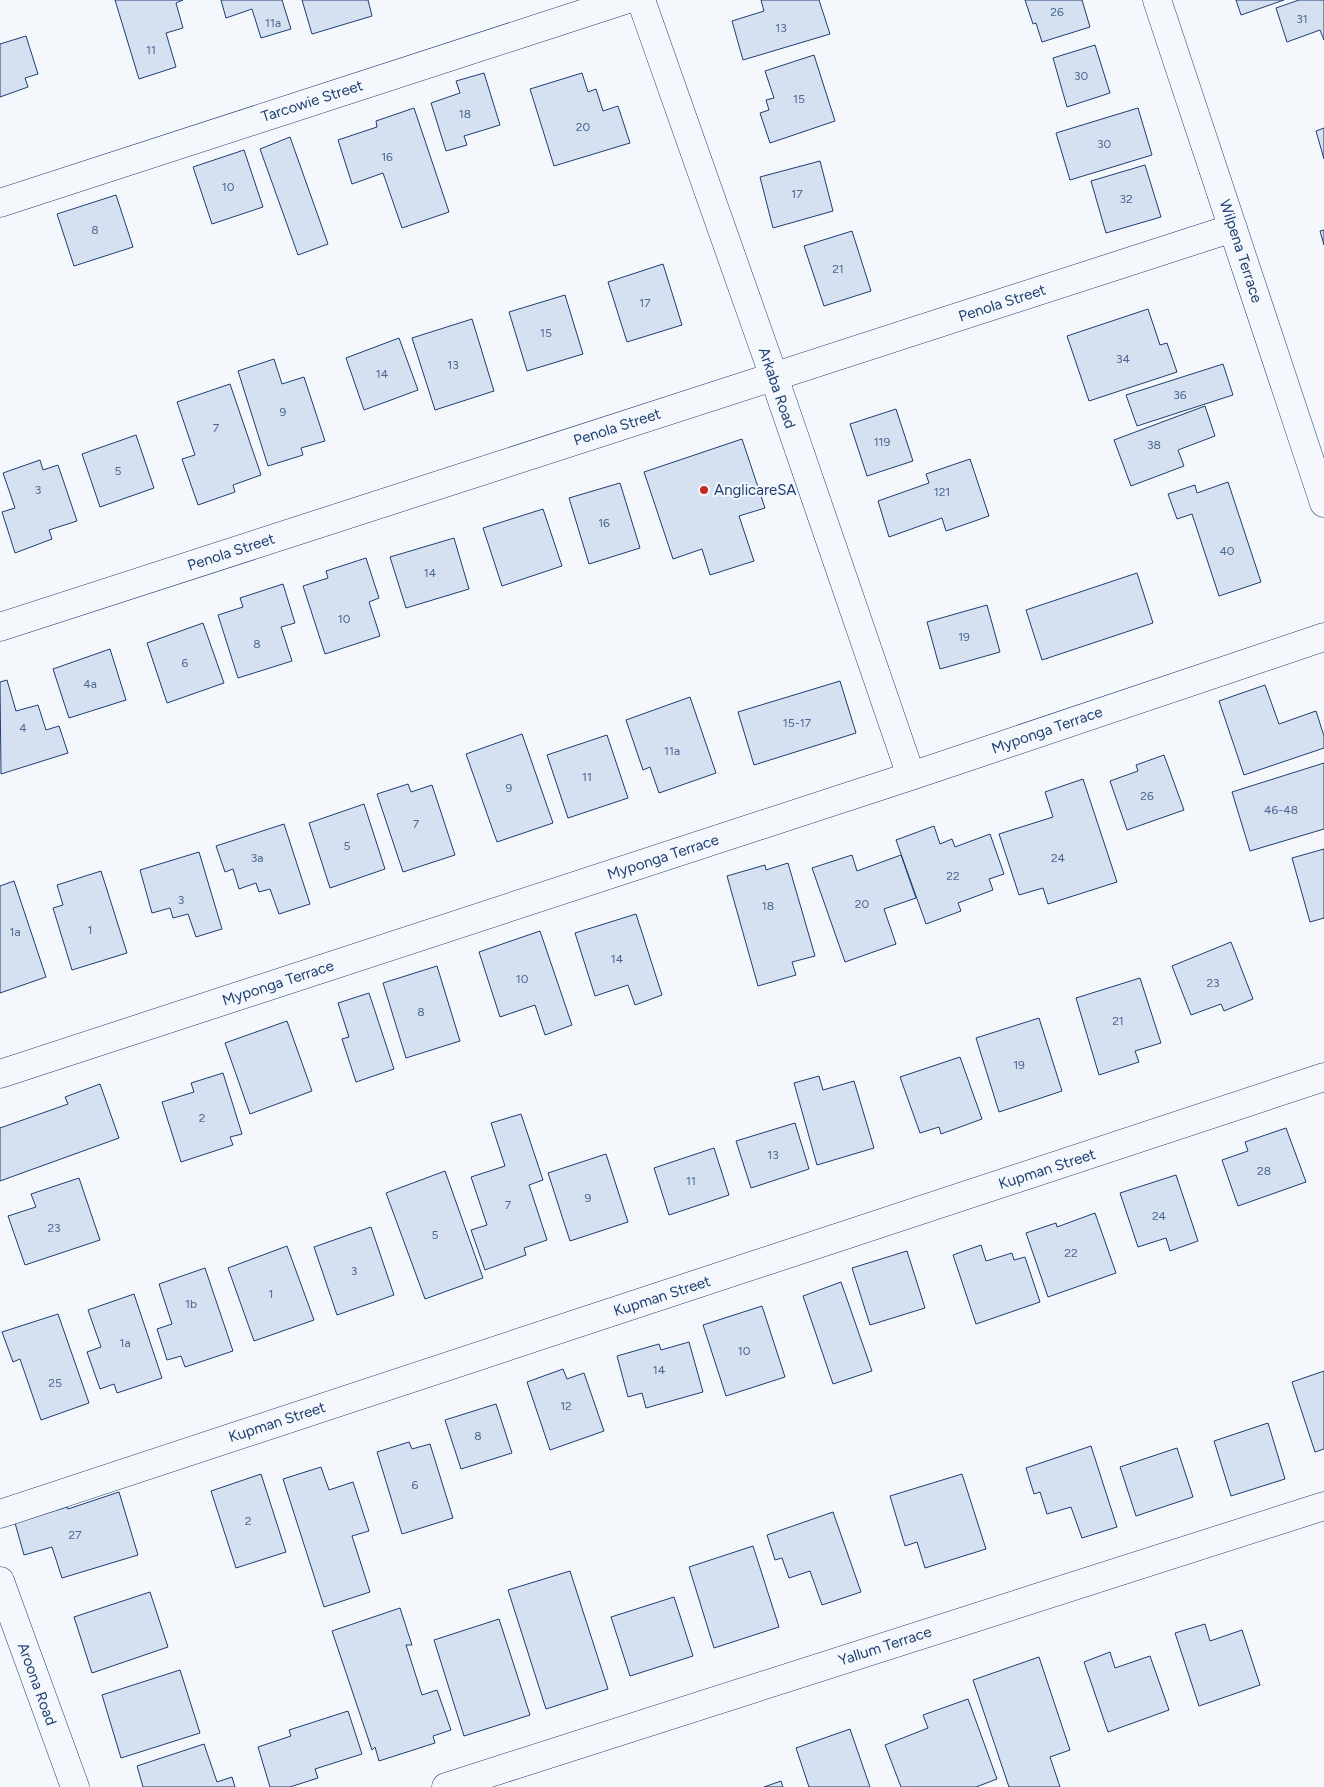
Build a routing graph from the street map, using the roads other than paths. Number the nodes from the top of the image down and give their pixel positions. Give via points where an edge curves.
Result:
1 (625, 0) edge
2 (641, 0) edge
3 (1157, 0) edge
4 (0, 203) edge
5 (1233, 228) junction
6 (774, 377) junction
7 (1324, 503) edge
8 (0, 627) edge
9 (1324, 637) edge
10 (911, 776) junction
11 (0, 1074) edge
12 (1324, 1078) edge
13 (1324, 1506) edge
14 (0, 1514) edge
15 (0, 1581) edge
16 (75, 1787) edge
17 (446, 1787) edge

1 - 4 street, Tarcowie Street
2 - 6 street, Arkaba Road
3 - 5 street, Wilpena Terrace
5 - 6 street, Penola Street
5 - 7 street, Wilpena Terrace
6 - 8 street, Penola Street
6 - 10 street, Arkaba Road
9 - 10 street, Myponga Terrace
10 - 11 street, Myponga Terrace
12 - 14 street, Kupman Street
13 - 17 street, Yallum Terrace
15 - 16 street, Aroona Road

